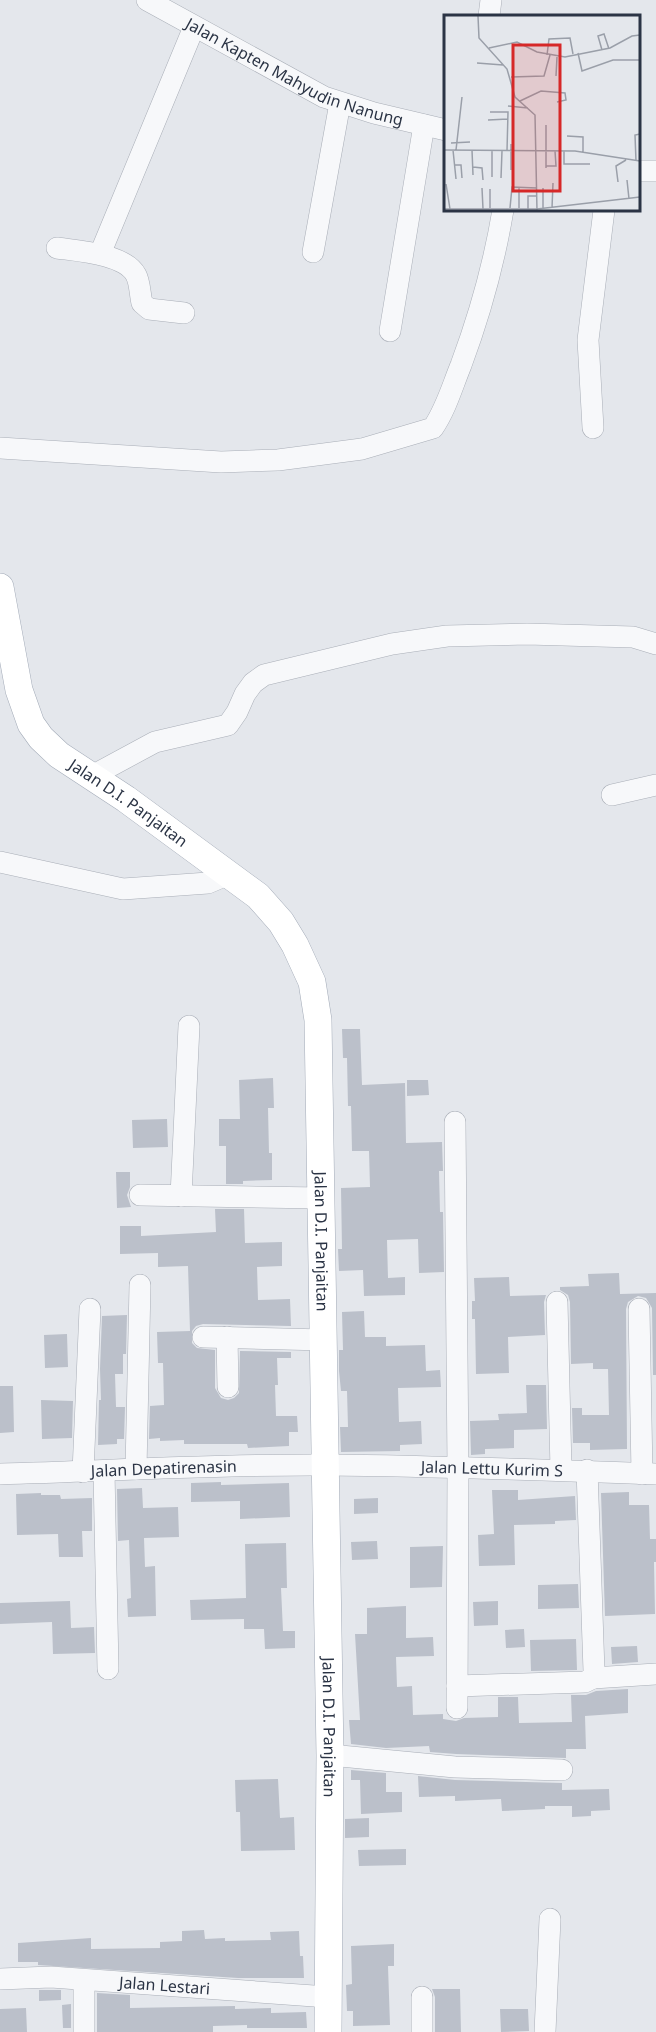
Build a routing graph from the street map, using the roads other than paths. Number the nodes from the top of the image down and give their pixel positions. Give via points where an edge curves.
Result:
1 (147, 0) edge
2 (490, 0) edge
3 (489, 15) edge
4 (194, 27) junction
5 (340, 103) junction
6 (424, 125) junction
7 (444, 130) edge
8 (503, 212) edge
9 (604, 212) edge
10 (57, 248) dead end
11 (313, 252) dead end
12 (100, 254) junction
13 (184, 313) dead end
14 (390, 331) dead end
15 (592, 428) dead end
16 (0, 448) edge
17 (0, 587) edge
18 (656, 644) edge
19 (92, 776) junction
20 (656, 785) edge
21 (612, 795) dead end
22 (0, 862) edge
23 (229, 874) junction
24 (189, 1026) dead end
25 (455, 1122) dead end
26 (140, 1195) dead end
27 (181, 1196) junction
28 (321, 1198) junction
29 (141, 1285) dead end
30 (557, 1302) dead end
31 (90, 1309) dead end
32 (639, 1310) dead end
33 (203, 1337) dead end
34 (227, 1337) junction
35 (324, 1340) junction
36 (228, 1386) dead end
37 (326, 1465) junction
38 (458, 1468) junction
39 (136, 1469) junction
40 (561, 1470) junction
41 (587, 1470) junction
42 (104, 1471) junction
43 (82, 1472) junction
44 (0, 1474) edge
45 (649, 1474) edge
46 (108, 1669) dead end
47 (656, 1674) edge
48 (592, 1678) junction
49 (457, 1686) junction
50 (457, 1708) dead end
51 (330, 1755) junction
52 (562, 1770) dead end
53 (550, 1918) dead end
54 (0, 1979) edge
55 (84, 1980) junction
56 (328, 1997) junction
57 (422, 1997) dead end
58 (84, 2032) edge
59 (328, 2032) edge
60 (422, 2032) edge
61 (545, 2032) edge

1 - 4 street, Jalan Kapten Mahyudin Nanung
2 - 3 street
4 - 5 street, Jalan Kapten Mahyudin Nanung
4 - 12 street
5 - 6 street, Jalan Kapten Mahyudin Nanung
5 - 11 street
6 - 7 street, Jalan Kapten Mahyudin Nanung
6 - 14 street
8 - 16 street via 475,326 447,402 433,428 362,449 278,460 221,462
9 - 15 street via 588,340
10 - 12 street
12 - 13 street via 128,265 137,276 142,303 149,309
17 - 19 main road, Jalan D.I. Panjaitan via 19,690 31,724 59,754
18 - 19 street via 633,637 527,634 447,636 392,644 264,675 245,694 228,725 155,742
19 - 23 main road, Jalan D.I. Panjaitan
20 - 21 street
22 - 23 street via 123,889 208,883
23 - 28 main road, Jalan D.I. Panjaitan via 258,896 281,922 312,982 318,1020
24 - 27 street
25 - 38 street
26 - 27 street
27 - 28 street
28 - 35 main road, Jalan D.I. Panjaitan
29 - 39 street
30 - 40 street
31 - 43 street
32 - 45 street
33 - 34 street
34 - 35 street
34 - 36 street
35 - 37 main road, Jalan D.I. Panjaitan
37 - 38 street, Jalan Lettu Kurim S
37 - 39 street, Jalan Depatirenasin
37 - 51 main road, Jalan D.I. Panjaitan
38 - 40 street, Jalan Lettu Kurim S
38 - 49 street
39 - 42 street, Jalan Depatirenasin
40 - 41 street, Jalan Lettu Kurim S
41 - 45 street, Jalan Lettu Kurim S
41 - 48 street
42 - 43 street, Jalan Depatirenasin
42 - 46 street
43 - 44 street, Jalan Depatirenasin
47 - 48 street
48 - 49 street via 585,1682
49 - 50 street
51 - 52 street via 455,1767
51 - 56 main road, Jalan D.I. Panjaitan
53 - 61 street
54 - 55 street, Jalan Lestari
55 - 56 street, Jalan Lestari
55 - 58 street
56 - 59 main road, Jalan D.I. Panjaitan
57 - 60 street

